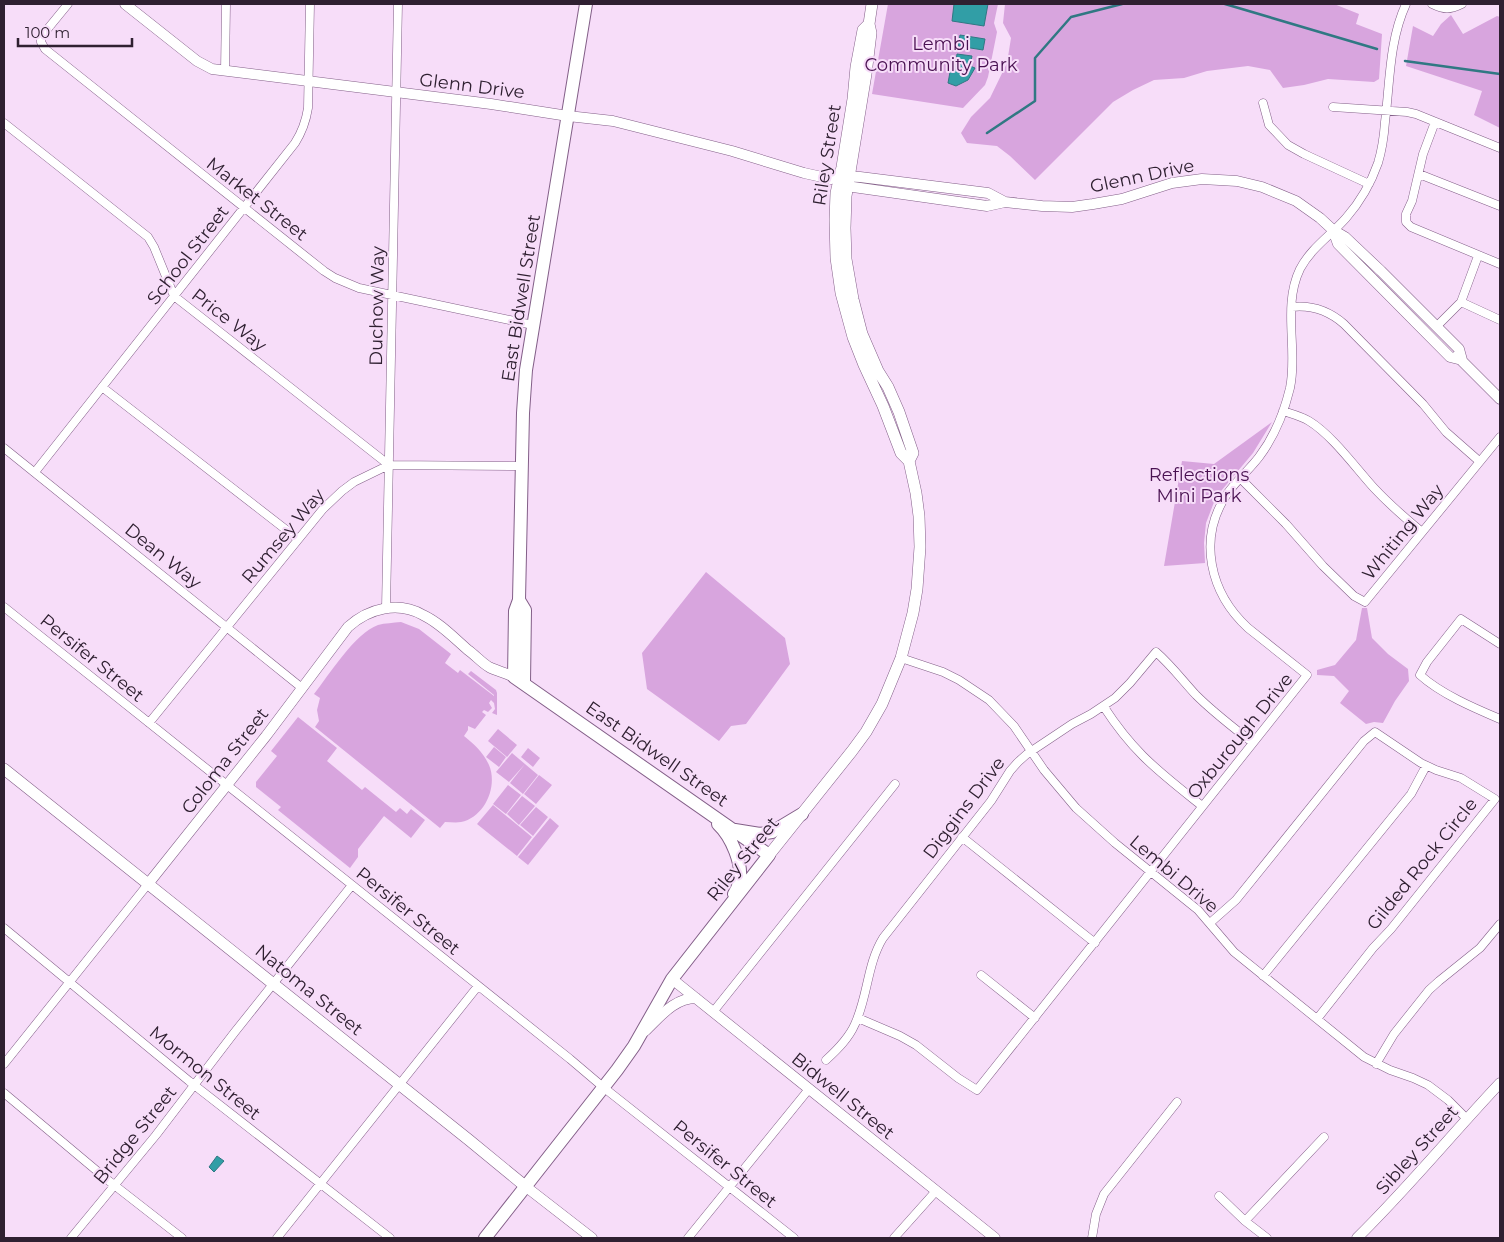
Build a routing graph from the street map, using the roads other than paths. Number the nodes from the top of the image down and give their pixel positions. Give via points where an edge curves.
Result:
1 (68, 4) edge
2 (125, 4) edge
3 (226, 4) edge
4 (310, 4) edge
5 (398, 4) edge
6 (586, 4) edge
7 (872, 4) edge
8 (1406, 4) edge
9 (1432, 4) edge
10 (1462, 4) edge
11 (225, 71) junction
12 (309, 81) junction
13 (396, 92) junction
14 (1263, 103) dead end
15 (1333, 107) dead end
16 (1387, 110) junction
17 (568, 116) junction
18 (1436, 122) junction
19 (4, 123) edge
20 (1500, 148) edge
21 (1419, 174) junction
22 (842, 180) junction
23 (1369, 184) junction
24 (988, 193) junction
25 (946, 199) junction
26 (1005, 202) junction
27 (1500, 206) edge
28 (244, 208) junction
29 (1333, 230) junction
30 (1478, 256) junction
31 (1500, 264) edge
32 (174, 296) junction
33 (393, 296) junction
34 (1460, 302) junction
35 (1292, 307) junction
36 (1500, 320) edge
37 (533, 326) junction
38 (1437, 326) junction
39 (1462, 360) junction
40 (874, 386) junction
41 (102, 387) junction
42 (1500, 400) edge
43 (1284, 411) junction
44 (908, 437) junction
45 (1500, 437) edge
46 (4, 448) edge
47 (910, 461) junction
48 (1479, 461) junction
49 (389, 465) junction
50 (522, 466) junction
51 (34, 472) junction
52 (1240, 478) junction
53 (1422, 532) junction
54 (298, 539) junction
55 (4, 607) edge
56 (386, 608) junction
57 (227, 626) junction
58 (1500, 644) edge
59 (901, 658) junction
60 (519, 679) junction
61 (302, 688) junction
62 (1104, 707) junction
63 (1500, 719) edge
64 (149, 723) junction
65 (1253, 743) junction
66 (1031, 751) junction
67 (1426, 766) junction
68 (4, 769) edge
69 (895, 784) dead end
70 (226, 785) junction
71 (1202, 806) junction
72 (704, 810) junction
73 (802, 814) junction
74 (733, 830) junction
75 (962, 837) junction
76 (769, 855) junction
77 (1152, 873) junction
78 (148, 884) junction
79 (352, 885) junction
80 (724, 912) junction
81 (1210, 923) junction
82 (1500, 924) edge
83 (4, 928) edge
84 (1095, 944) junction
85 (981, 975) dead end
86 (1263, 976) junction
87 (672, 979) junction
88 (69, 982) junction
89 (273, 984) junction
90 (478, 986) junction
91 (696, 998) junction
92 (713, 1012) junction
93 (858, 1018) junction
94 (1035, 1018) junction
95 (1316, 1019) junction
96 (640, 1035) junction
97 (826, 1060) dead end
98 (4, 1064) edge
99 (1376, 1064) junction
100 (1500, 1082) edge
101 (399, 1084) junction
102 (195, 1086) junction
103 (603, 1088) junction
104 (809, 1090) junction
105 (4, 1093) edge
106 (1177, 1102) dead end
107 (1466, 1118) junction
108 (1324, 1136) dead end
109 (320, 1183) junction
110 (115, 1185) junction
111 (525, 1186) junction
112 (729, 1186) junction
113 (936, 1191) junction
114 (1219, 1196) dead end
115 (1245, 1221) junction
116 (71, 1238) edge
117 (182, 1238) edge
118 (277, 1238) edge
119 (390, 1238) edge
120 (485, 1238) edge
121 (592, 1238) edge
122 (688, 1238) edge
123 (794, 1238) edge
124 (894, 1238) edge
125 (995, 1238) edge
126 (1092, 1238) edge
127 (1267, 1238) edge
128 (1357, 1238) edge

1 - 28 street, Market Street via 42,37 45,49
2 - 11 street, Glenn Drive via 197,61
3 - 11 street
4 - 12 street, School Street
5 - 13 street, Duchow Way
6 - 17 main road, East Bidwell Street
7 - 22 main road, Riley Street via 869,24 872,33
8 - 16 street, Oxburough Drive via 1393,42
9 - 10 street via 1446,9
11 - 12 street, Glenn Drive
12 - 13 street, Glenn Drive
12 - 28 street, School Street via 308,108 301,134
13 - 17 street, Glenn Drive
13 - 33 street, Duchow Way
14 - 23 street via 1269,125 1288,145
15 - 16 street
16 - 18 street via 1407,112
16 - 23 street, Oxburough Drive via 1379,160
17 - 22 street, Glenn Drive via 621,123 723,148 804,173
17 - 37 main road, East Bidwell Street
18 - 20 street
18 - 21 street
19 - 32 street, Price Way via 148,237
21 - 27 street
21 - 30 street via 1406,222 1410,227
22 - 24 street, Glenn Drive
22 - 25 street, Glenn Drive
22 - 40 main road, Riley Street via 836,193 835,220 839,282 853,337
22 - 44 main road, Riley Street via 846,196 846,259 858,322
23 - 29 street, Oxburough Drive via 1345,219
24 - 25 street via 976,198 949,196
24 - 26 street, Glenn Drive
25 - 26 street, Glenn Drive via 987,206
26 - 29 street, Glenn Drive via 1072,206 1113,201 1172,183 1237,181 1285,196
28 - 32 street, School Street
28 - 33 street, Market Street via 335,278
29 - 35 street, Oxburough Drive via 1302,265 1295,282
29 - 38 street, Glenn Drive via 1345,237
29 - 39 street, Glenn Drive via 1338,244 1450,357
30 - 31 street
30 - 34 street
32 - 41 street, School Street
32 - 49 street, Price Way
33 - 37 street, Market Street
33 - 49 street, Duchow Way
34 - 36 street
34 - 38 street
35 - 43 street, Oxburough Drive via 1293,359
35 - 48 street via 1319,309 1338,319 1423,404 1446,432
37 - 50 main road, East Bidwell Street via 524,390
38 - 39 street, Glenn Drive via 1436,335
39 - 42 street, Glenn Drive
40 - 44 main road via 885,395 900,432
40 - 47 main road, Riley Street via 901,453
41 - 51 street, School Street
41 - 54 street
43 - 52 street, Oxburough Drive via 1269,442
43 - 53 street via 1300,416 1318,428 1392,506
44 - 47 main road, Riley Street via 913,453
45 - 48 street, Whiting Way
46 - 51 street, Dean Way
47 - 59 main road, Riley Street via 919,516 920,565 913,613
48 - 53 street, Whiting Way
49 - 50 street, Rumsey Way
49 - 54 street, Rumsey Way via 342,491
49 - 56 street, Duchow Way
50 - 60 main road, East Bidwell Street via 519,600 525,610
51 - 57 street, Dean Way
52 - 53 street, Whiting Way via 1322,566 1365,602
52 - 65 street, Oxburough Drive via 1221,504 1212,528 1210,555 1215,580 1227,604 1240,620 1308,675
54 - 57 street, Rumsey Way
55 - 64 street, Persifer Street
56 - 60 street, Coloma Street via 424,615 488,667
56 - 61 street, Coloma Street via 358,618 348,627
57 - 61 street, Dean Way
57 - 64 street, Rumsey Way
58 - 63 street via 1461,619 1420,675 1468,705
59 - 66 street, Lembi Drive via 943,672 975,689 1002,712
59 - 73 main road, Riley Street via 866,732
60 - 72 main road, East Bidwell Street
61 - 70 street, Coloma Street
62 - 65 street, Diggins Drive via 1126,688 1156,652 1211,710
62 - 66 street, Diggins Drive
62 - 71 street via 1142,755
64 - 70 street, Persifer Street
65 - 71 street, Oxburough Drive
66 - 75 street, Diggins Drive via 1010,771
66 - 77 street, Lembi Drive via 1076,808
67 - 81 street, Gilded Rock Circle via 1375,732 1364,741 1236,900
67 - 86 street via 1411,794
67 - 95 street, Gilded Rock Circle via 1461,778 1495,799
68 - 78 main road, Natoma Street
69 - 92 street
70 - 78 street, Coloma Street
70 - 79 street, Persifer Street
71 - 77 street, Oxburough Drive
72 - 74 main road, East Bidwell Street
72 - 80 main road via 722,827 740,866 740,882
73 - 74 main road via 772,832 760,834
73 - 76 main road, Riley Street
74 - 76 main road, East Bidwell Street
75 - 84 street
75 - 93 street, Diggins Drive via 877,947
76 - 80 main road, Riley Street
77 - 81 street, Lembi Drive
77 - 84 street, Oxburough Drive
78 - 88 street, Coloma Street
78 - 89 main road, Natoma Street
79 - 89 street, Bridge Street
79 - 90 street, Persifer Street
80 - 87 main road, Riley Street
81 - 86 street, Lembi Drive via 1234,952
82 - 99 street via 1480,948 1429,990 1394,1034
83 - 88 street, Mormon Street
84 - 94 street, Oxburough Drive
85 - 94 street
86 - 95 street, Lembi Drive
87 - 91 street, Bidwell Street
87 - 96 main road, Riley Street
88 - 98 street, Coloma Street
88 - 102 street, Mormon Street
89 - 101 main road, Natoma Street
89 - 102 street, Bridge Street
90 - 101 street
90 - 103 street, Persifer Street
91 - 92 street, Bidwell Street
91 - 96 street via 676,1003
92 - 104 street, Bidwell Street
93 - 94 street, Oxburough Drive via 916,1045 977,1090
93 - 97 street, Diggins Drive via 849,1036
95 - 99 street, Lembi Drive
96 - 103 main road, Riley Street
99 - 107 street, Lembi Drive via 1428,1085
100 - 107 street, Sibley Street
101 - 109 street
101 - 111 main road, Natoma Street
102 - 109 street, Mormon Street
102 - 110 street, Bridge Street
103 - 111 main road, Riley Street
103 - 112 street, Persifer Street
104 - 112 street
104 - 113 street, Bidwell Street
105 - 110 street
106 - 126 street via 1104,1194
107 - 128 street, Sibley Street
108 - 115 street
109 - 118 street
109 - 119 street, Mormon Street
110 - 116 street, Bridge Street
110 - 117 street
111 - 120 main road, Riley Street
111 - 121 street, Natoma Street
112 - 122 street
112 - 123 street, Persifer Street
113 - 124 street
113 - 125 street, Bidwell Street
114 - 115 street
115 - 127 street

